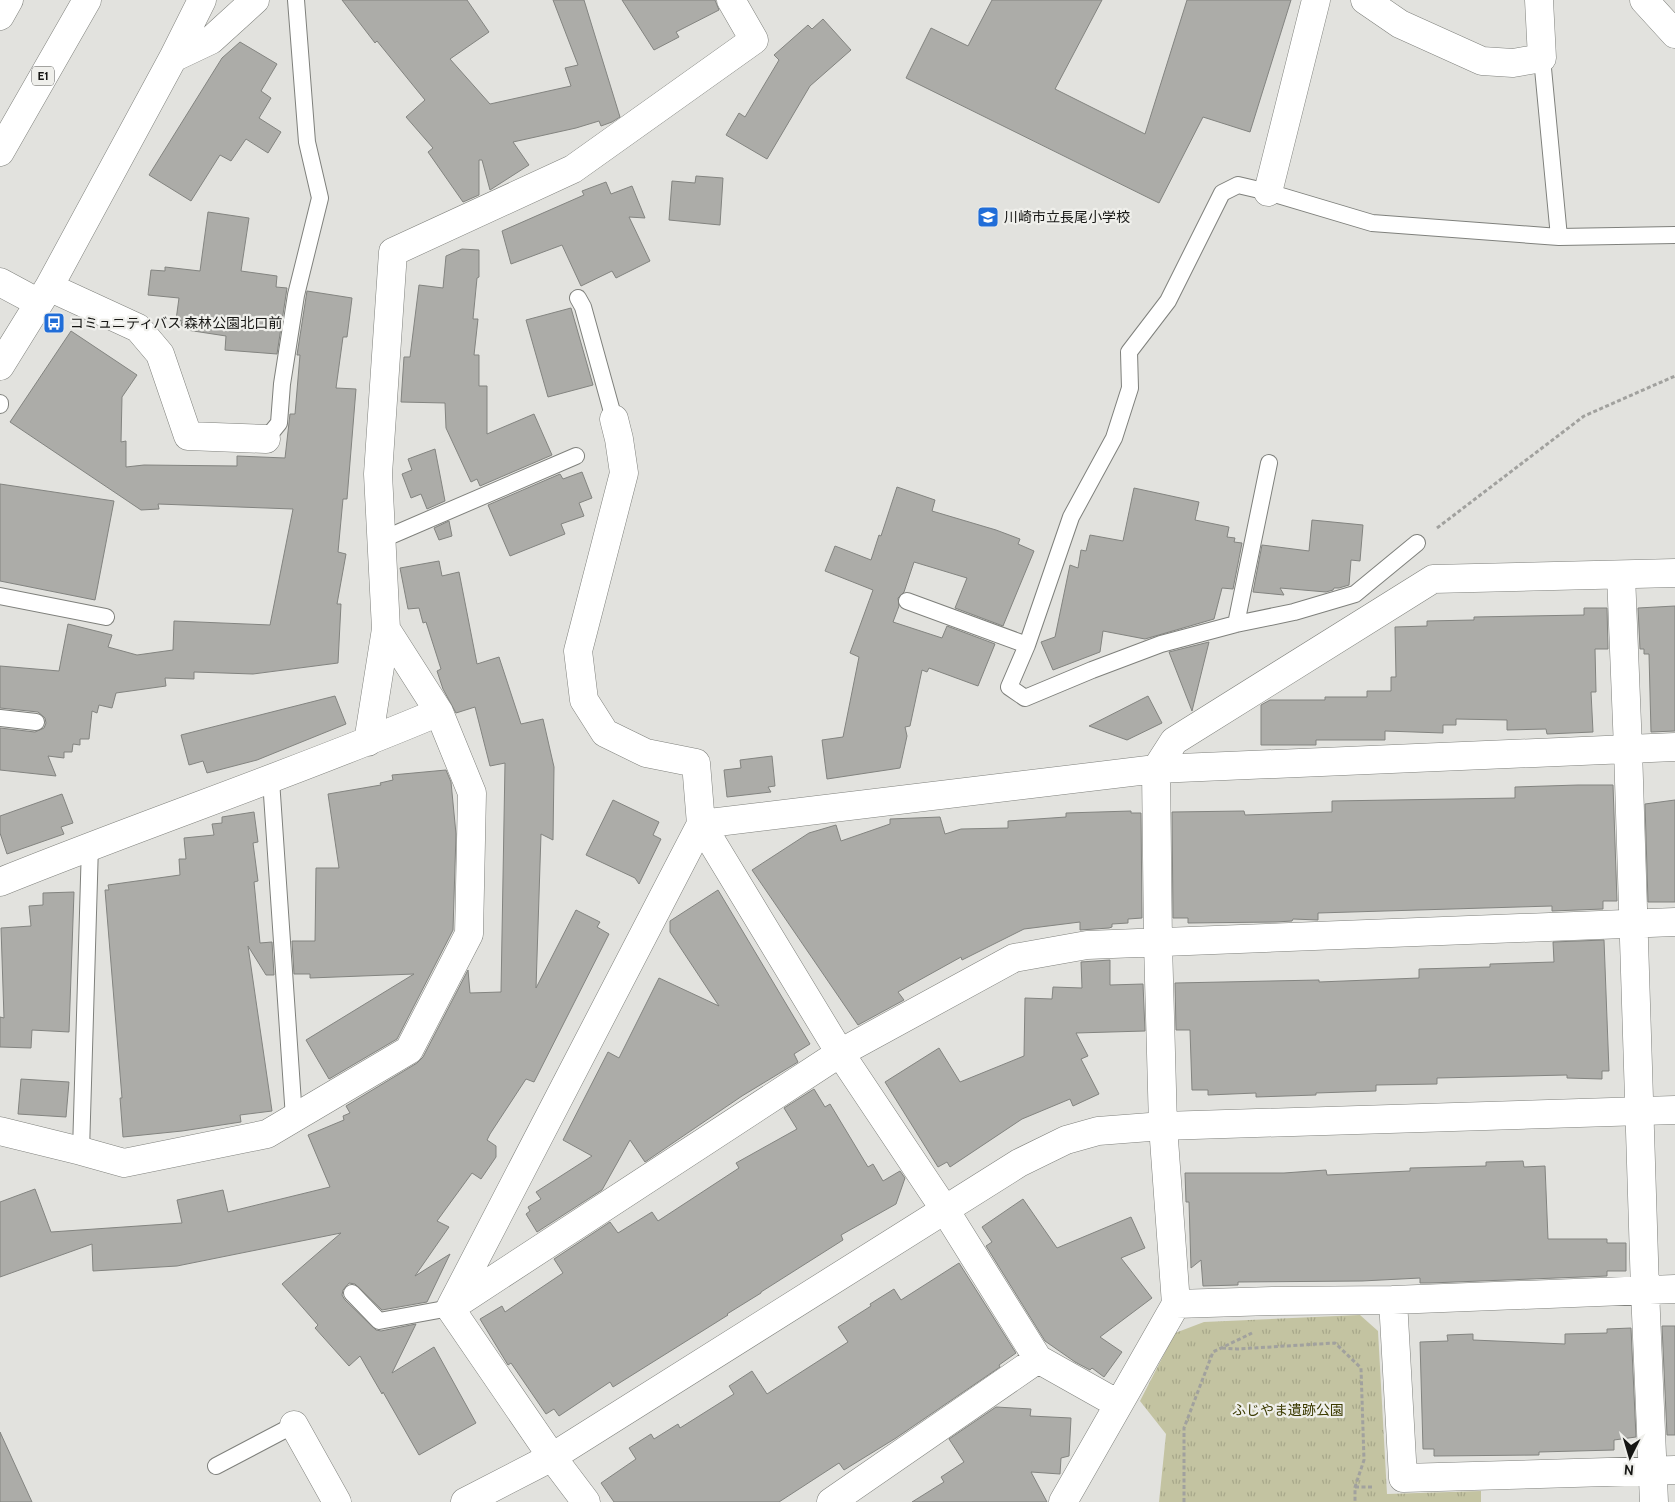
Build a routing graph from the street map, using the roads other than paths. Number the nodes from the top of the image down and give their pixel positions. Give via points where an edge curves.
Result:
1 (9, 0) edge
2 (87, 0) edge
3 (202, 0) edge
4 (255, 0) edge
5 (296, 0) edge
6 (731, 0) edge
7 (1316, 0) edge
8 (1365, 0) edge
9 (1539, 0) edge
10 (1644, 0) edge
11 (0, 16) edge
12 (1675, 34) edge
13 (173, 58) junction
14 (1542, 58) junction
15 (0, 152) edge
16 (1268, 192) junction
17 (1675, 235) edge
18 (1559, 237) junction
19 (26, 291) edge
20 (578, 298) dead end
21 (0, 366) edge
22 (614, 419) joint
23 (266, 439) joint
24 (576, 456) dead end
25 (1269, 463) dead end
26 (381, 540) junction
27 (1417, 543) road end
28 (1675, 573) edge
29 (1621, 575) junction
30 (0, 596) edge
31 (907, 601) dead end
32 (106, 617) dead end
33 (1236, 624) junction
34 (386, 629) junction
35 (1027, 645) junction
36 (439, 712) junction
37 (0, 718) edge
38 (36, 722) dead end
39 (368, 742) junction
40 (1675, 747) edge
41 (1628, 749) junction
42 (1156, 769) junction
43 (271, 780) junction
44 (701, 824) junction
45 (90, 845) junction
46 (0, 882) edge
47 (1675, 922) edge
48 (1633, 924) junction
49 (1158, 943) junction
50 (840, 1053) junction
51 (1675, 1110) edge
52 (1639, 1111) junction
53 (294, 1118) junction
54 (1163, 1126) junction
55 (0, 1131) edge
56 (81, 1151) junction
57 (946, 1210) junction
58 (1675, 1289) edge
59 (1645, 1290) junction
60 (352, 1293) dead end
61 (1393, 1300) junction
62 (1176, 1304) junction
63 (450, 1308) junction
64 (1038, 1359) junction
65 (1118, 1404) junction
66 (294, 1425) joint
67 (552, 1457) junction
68 (216, 1466) dead end
69 (1663, 1470) edge
70 (337, 1502) edge
71 (465, 1502) edge
72 (586, 1502) edge
73 (831, 1502) edge
74 (1063, 1502) edge
75 (1654, 1502) edge

1 - 11 main road
2 - 15 main road, E1
3 - 13 main road
4 - 13 main road via 211,40
5 - 23 lane via 307,142 320,198 296,296 278,423
6 - 26 main road via 754,40 573,169 393,252 378,474
7 - 16 main road
8 - 14 main road via 1400,24 1482,61 1513,63
9 - 14 main road
10 - 12 main road
13 - 19 main road
14 - 18 lane
16 - 18 lane via 1372,223
16 - 35 lane via 1238,185 1222,193 1168,301 1129,352 1130,388 1114,438 1071,518
17 - 18 lane
19 - 21 main road
19 - 23 main road via 138,328 160,354 188,436
20 - 22 lane
22 - 44 main road via 624,473 578,651 584,700 605,733 646,754 696,763
24 - 26 lane
25 - 33 lane
26 - 34 main road
27 - 33 lane via 1355,594 1294,612
28 - 29 main road
29 - 41 main road
29 - 42 main road via 1433,580 1174,741
30 - 32 lane
31 - 35 lane
33 - 35 lane via 1162,644 1025,698 1009,687
34 - 36 main road
34 - 39 main road
36 - 39 main road
36 - 53 main road via 472,793 469,934 409,1050
37 - 38 lane
39 - 43 main road
40 - 41 main road
41 - 42 main road
41 - 48 main road
42 - 44 main road
42 - 49 main road
43 - 45 main road
43 - 53 lane
44 - 50 main road
44 - 63 main road
45 - 46 main road
45 - 56 lane
47 - 48 main road
48 - 49 main road
48 - 52 main road
49 - 50 main road via 1086,945 1014,958
49 - 54 main road
50 - 57 main road
50 - 63 main road
51 - 52 main road
52 - 54 main road
52 - 59 main road
53 - 56 main road via 267,1134 124,1163
54 - 57 main road via 1098,1131 1066,1140 1019,1163
54 - 62 main road
55 - 56 main road
57 - 64 main road
57 - 67 main road
58 - 59 main road
59 - 61 main road
59 - 69 main road
60 - 63 lane via 378,1321
61 - 62 main road
61 - 69 main road via 1403,1478
62 - 65 main road
63 - 67 main road
64 - 65 main road
64 - 73 main road
65 - 74 main road
66 - 68 lane
66 - 70 main road
67 - 71 main road
67 - 72 main road
69 - 75 main road

